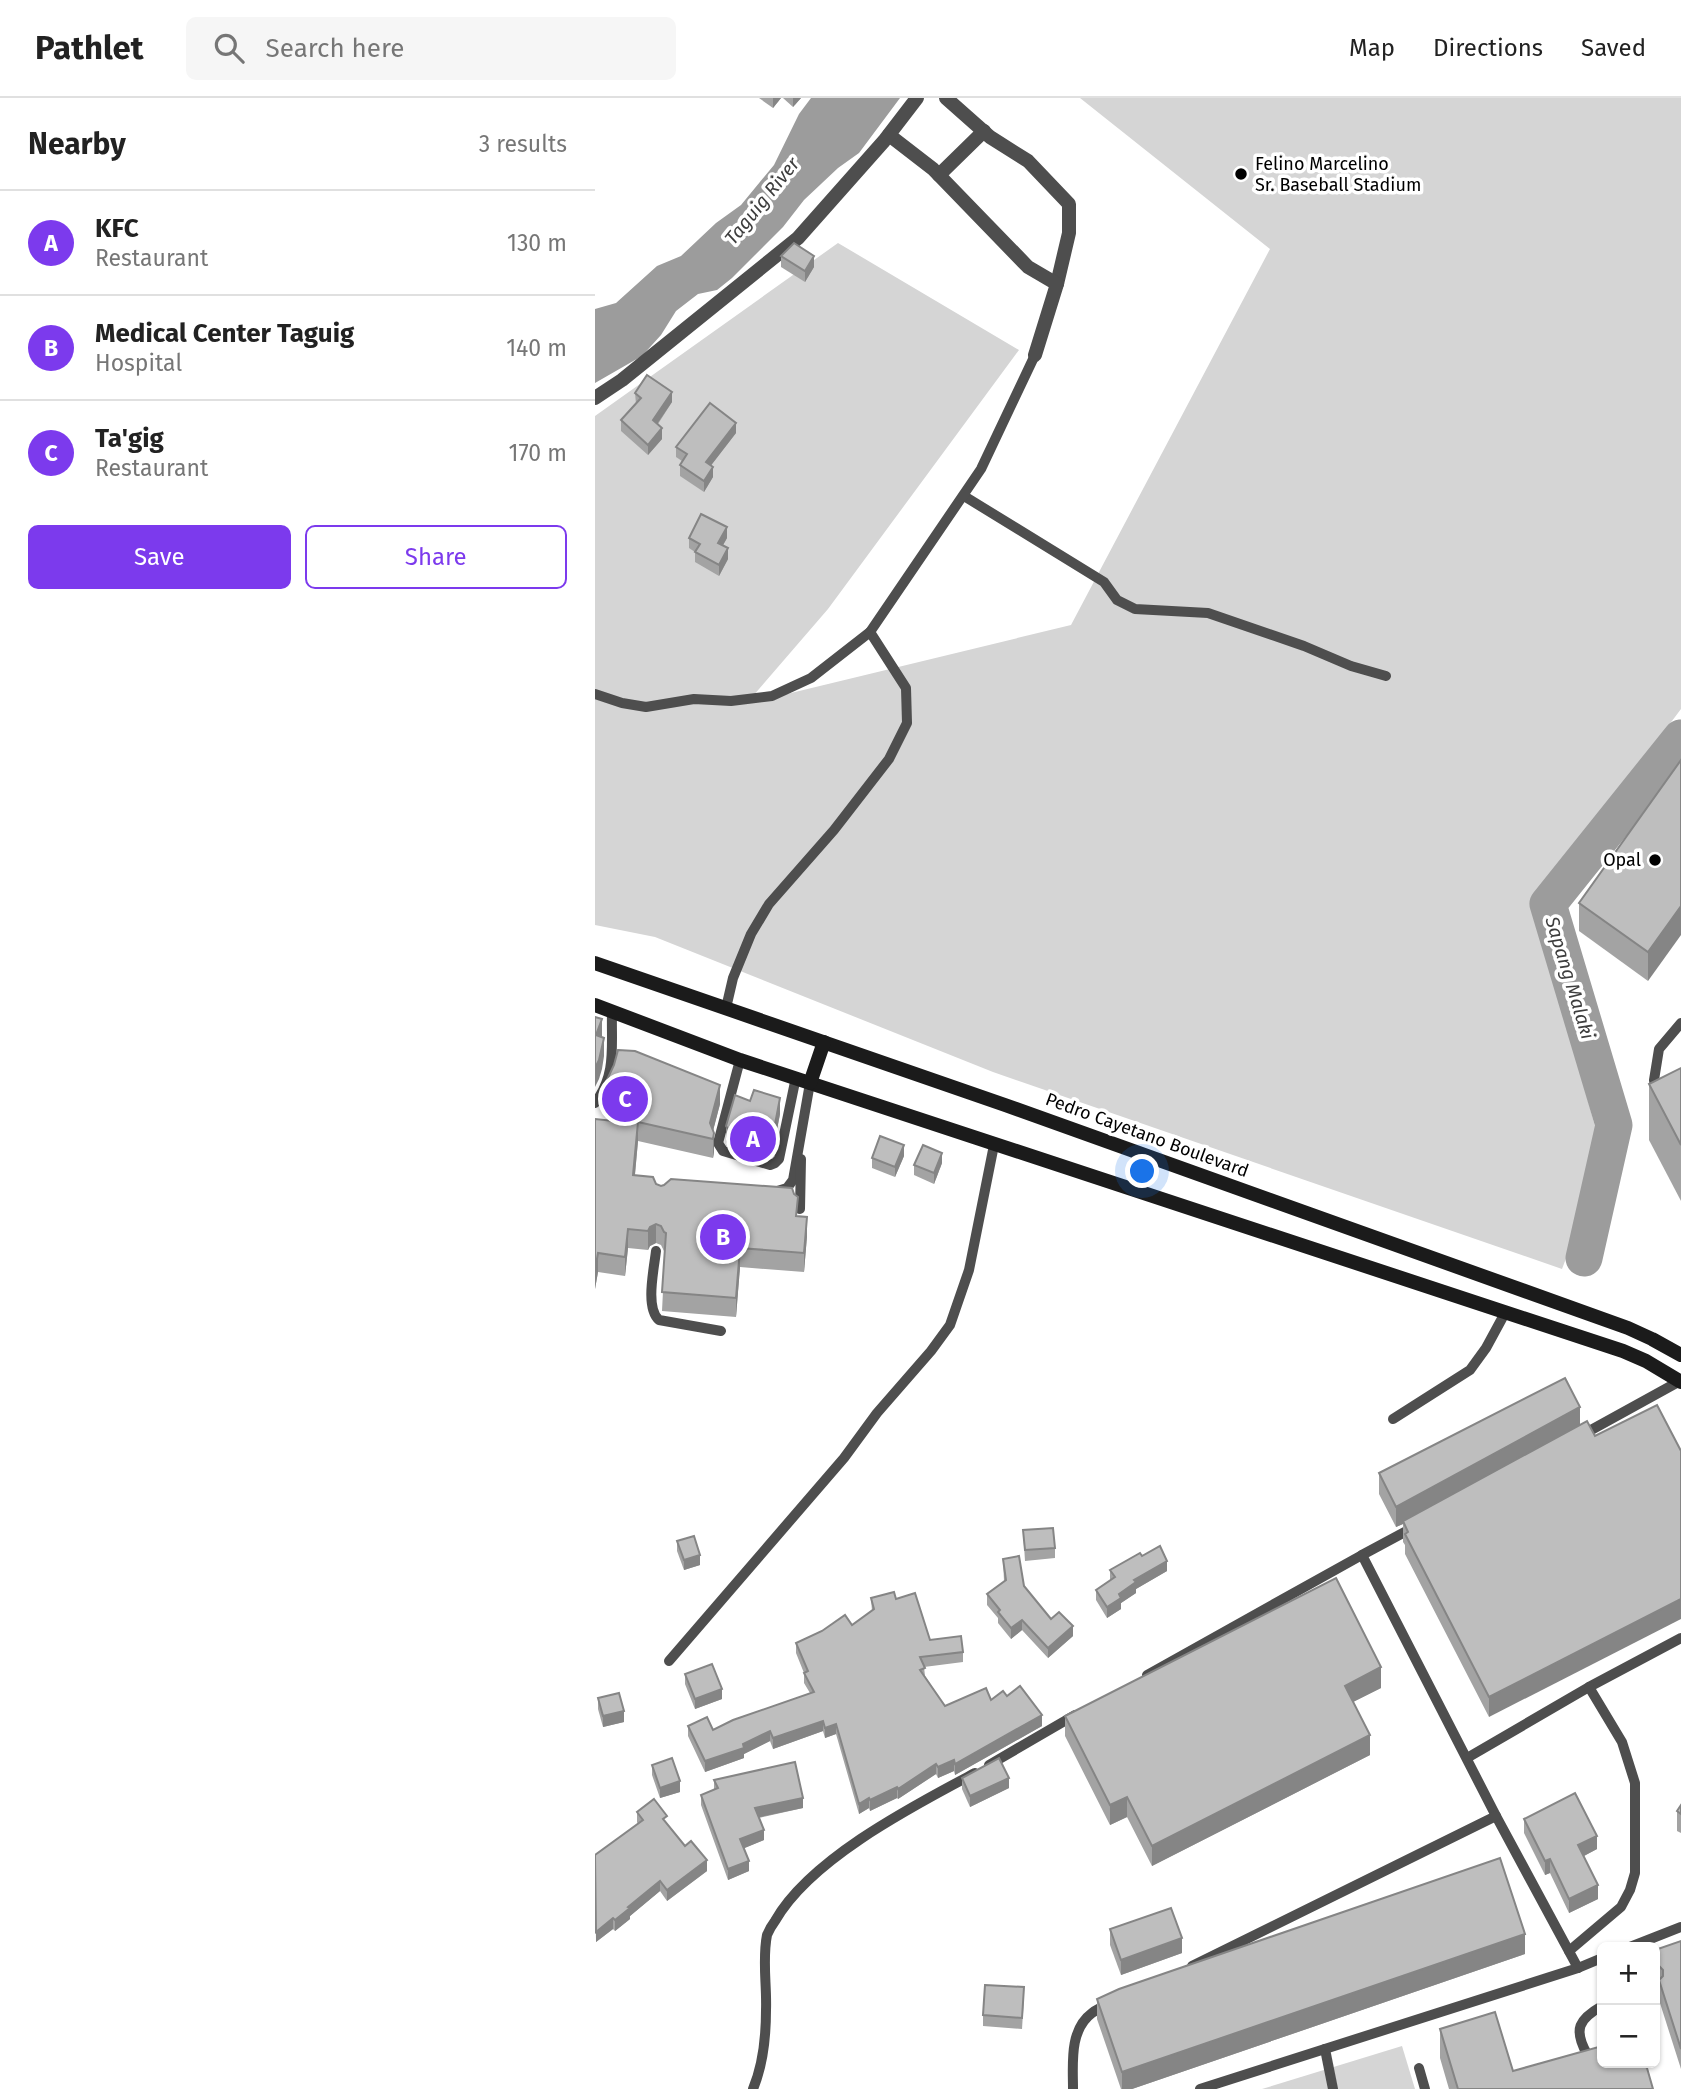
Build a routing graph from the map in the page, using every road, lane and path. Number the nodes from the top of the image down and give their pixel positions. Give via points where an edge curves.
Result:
1 (917, 98) edge
2 (946, 98) edge
3 (984, 131) junction
4 (889, 135) junction
5 (939, 175) junction
6 (1056, 284) junction
7 (1035, 355) joint
8 (595, 398) edge
9 (964, 496) junction
10 (870, 632) junction
11 (1385, 676) dead end
12 (595, 694) edge
13 (595, 963) edge
14 (595, 1005) edge
15 (726, 1008) junction
16 (612, 1011) junction
17 (1681, 1023) edge
18 (824, 1042) junction
19 (740, 1060) junction
20 (803, 1080) junction
21 (595, 1103) edge
22 (1658, 1103) edge
23 (802, 1125) junction
24 (995, 1145) junction
25 (763, 1191) edge
26 (800, 1209) edge
27 (656, 1251) dead end
28 (1505, 1312) junction
29 (721, 1331) dead end
30 (1681, 1355) edge
31 (1681, 1382) edge
32 (1393, 1419) dead end
33 (1570, 1442) edge
34 (1423, 1522) edge
35 (1362, 1555) junction
36 (1681, 1637) edge
37 (669, 1661) dead end
38 (1133, 1682) edge
39 (1589, 1688) junction
40 (1085, 1709) edge
41 (1467, 1758) junction
42 (1496, 1815) junction
43 (1681, 1927) edge
44 (1643, 1942) edge
45 (1569, 1951) junction
46 (1597, 1960) edge
47 (1579, 1968) junction
48 (1179, 1972) edge
49 (1117, 2000) edge
50 (1597, 2009) edge
51 (1325, 2049) junction
52 (1597, 2058) edge
53 (1419, 2068) dead end
54 (753, 2089) edge
55 (1073, 2089) edge
56 (1200, 2089) edge
57 (1333, 2089) edge
58 (1425, 2089) edge

1 - 4 street
2 - 3 street
3 - 5 street
3 - 6 street via 1028,161 1069,204 1069,233
4 - 5 street
4 - 8 street via 798,238
5 - 6 street via 1028,267
6 - 7 street
7 - 9 lane
9 - 10 lane
9 - 11 lane via 1104,582 1117,600 1135,609 1208,613
10 - 12 lane via 811,678 772,696 694,699 646,707
10 - 15 lane via 906,688 907,723 889,759 769,904 751,934
13 - 15 main road, Pedro Cayetano Boulevard
14 - 16 main road
15 - 18 main road, Pedro Cayetano Boulevard
16 - 19 main road
16 - 21 lane via 611,1069 606,1088
17 - 22 lane via 1659,1049 1654,1080
18 - 20 main road
18 - 30 main road, Pedro Cayetano Boulevard via 1628,1328
19 - 20 main road
19 - 20 lane via 718,1143 723,1152 775,1163
20 - 23 lane
20 - 24 main road
23 - 25 lane via 793,1180 777,1192
23 - 26 lane
24 - 28 main road
24 - 37 lane via 969,1270 950,1325 844,1458
27 - 29 lane via 653,1315
28 - 31 main road via 1623,1352
28 - 32 lane via 1469,1370
31 - 33 lane
34 - 35 lane
35 - 38 lane
35 - 41 lane
36 - 39 lane
39 - 41 lane
39 - 45 lane via 1622,1742 1635,1783 1635,1873 1621,1907
40 - 54 lane via 846,1849 783,1906 768,1933 767,2010
41 - 42 lane
42 - 45 lane
42 - 48 lane
43 - 44 lane
45 - 47 lane
46 - 47 lane
47 - 51 lane
49 - 55 lane via 1082,2024 1075,2045
50 - 52 lane via 1579,2027 1587,2053
51 - 56 lane
51 - 57 lane
53 - 58 lane

